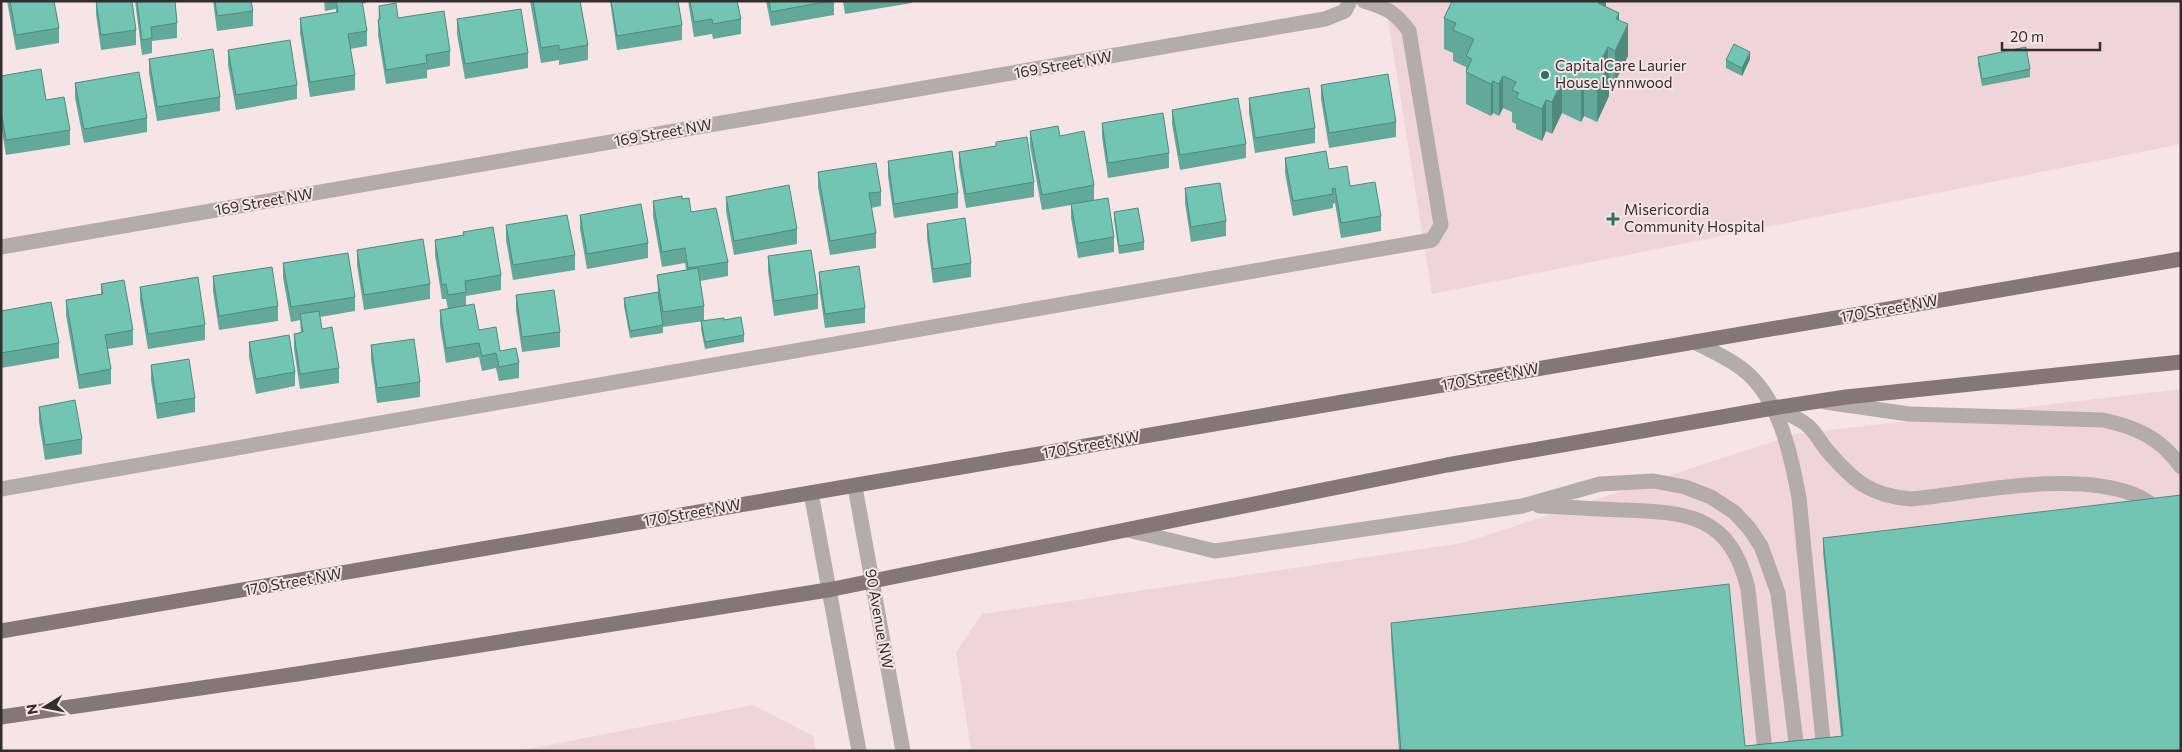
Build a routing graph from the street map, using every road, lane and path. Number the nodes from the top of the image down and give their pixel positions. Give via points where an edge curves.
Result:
1 (1350, 1) edge
2 (1364, 1) edge
3 (1, 247) edge
4 (2181, 259) edge
5 (1694, 342) junction
6 (2181, 362) edge
7 (1819, 401) junction
8 (1773, 408) junction
9 (2181, 466) edge
10 (855, 487) junction
11 (1, 490) edge
12 (811, 493) junction
13 (1522, 506) junction
14 (1128, 530) junction
15 (2181, 532) edge
16 (872, 582) junction
17 (828, 590) junction
18 (1, 631) edge
19 (1, 717) edge
20 (859, 751) edge
21 (903, 751) edge
22 (1765, 751) edge
23 (1797, 751) edge
24 (1824, 751) edge

1 - 3 street, 169 Street NW via 1345,11 1326,19
2 - 11 street via 1397,15 1409,31 1441,225 1432,240
4 - 5 main road, 170 Street NW
5 - 8 street via 1742,369
5 - 10 main road, 170 Street NW
6 - 7 main road
7 - 8 main road
7 - 9 street via 1909,414 2103,420 2126,425 2159,442
8 - 14 main road via 1447,464
8 - 15 street via 1808,425 1852,478 1871,490 1894,498 1912,499 2036,485 2094,486 2134,495 2160,512
8 - 24 street via 1792,464 1799,498
10 - 12 main road, 170 Street NW
10 - 16 street, 90 Avenue NW
12 - 17 street
12 - 18 main road, 170 Street NW
13 - 14 street via 1215,550
13 - 22 street via 1662,510 1702,521 1719,532 1743,569 1748,589
13 - 23 street via 1600,484 1654,481 1698,492 1734,512 1762,546 1778,593
14 - 16 main road
16 - 17 main road
16 - 21 street, 90 Avenue NW
17 - 19 main road
17 - 20 street

